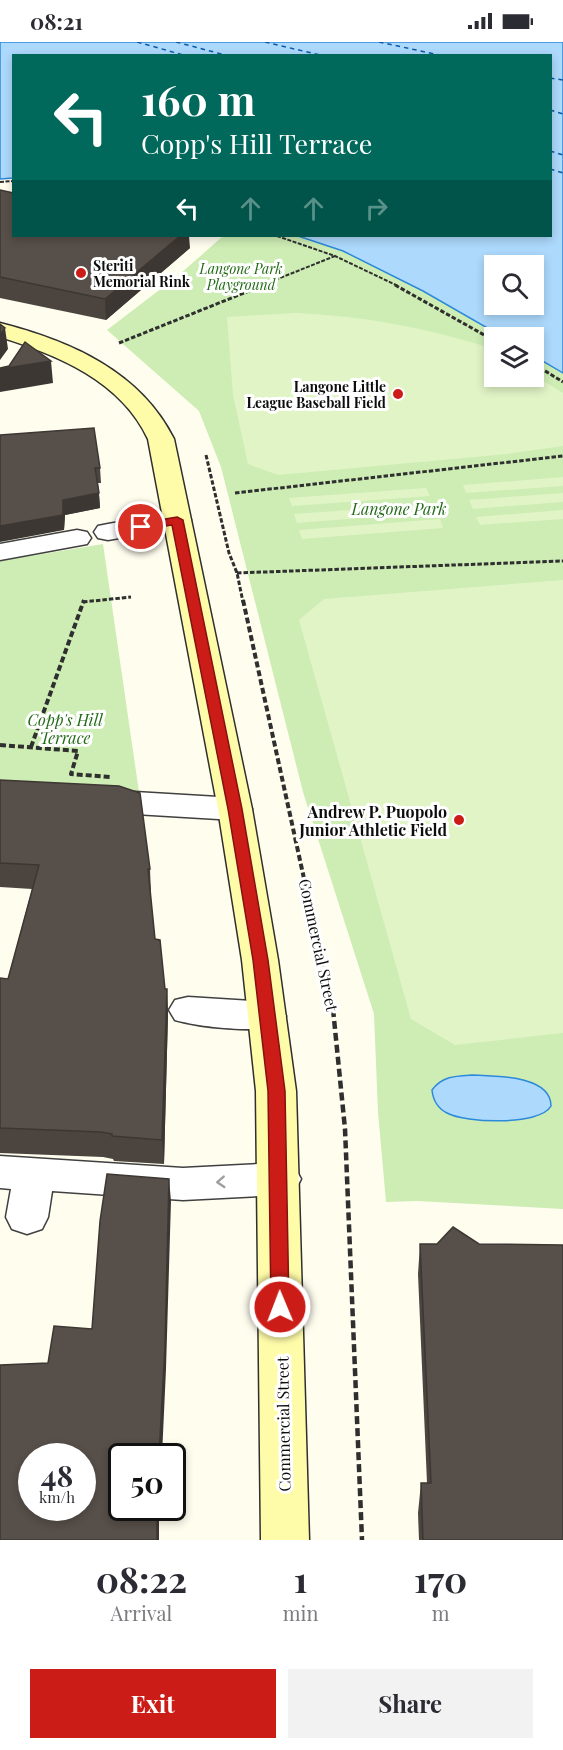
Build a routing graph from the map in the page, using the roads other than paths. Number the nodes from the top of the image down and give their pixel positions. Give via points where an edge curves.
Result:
1 (0, 330) edge
2 (177, 520) junction
3 (108, 532) dead end
4 (77, 538) dead end
5 (0, 552) edge
6 (135, 803) edge
7 (235, 809) junction
8 (188, 1010) dead end
9 (267, 1016) junction
10 (17, 1173) edge
11 (280, 1179) junction
12 (27, 1217) dead end
13 (285, 1540) edge

1 - 2 main road, Commercial Street via 27,350 79,359 116,383 149,416 161,439
2 - 3 street
2 - 7 main road, Commercial Street
4 - 5 street
6 - 7 street
7 - 9 main road, Commercial Street
8 - 9 street
9 - 11 main road, Commercial Street via 276,1091
11 -> 10 street via 183,1184
10 - 12 street
11 - 13 main road, Commercial Street

